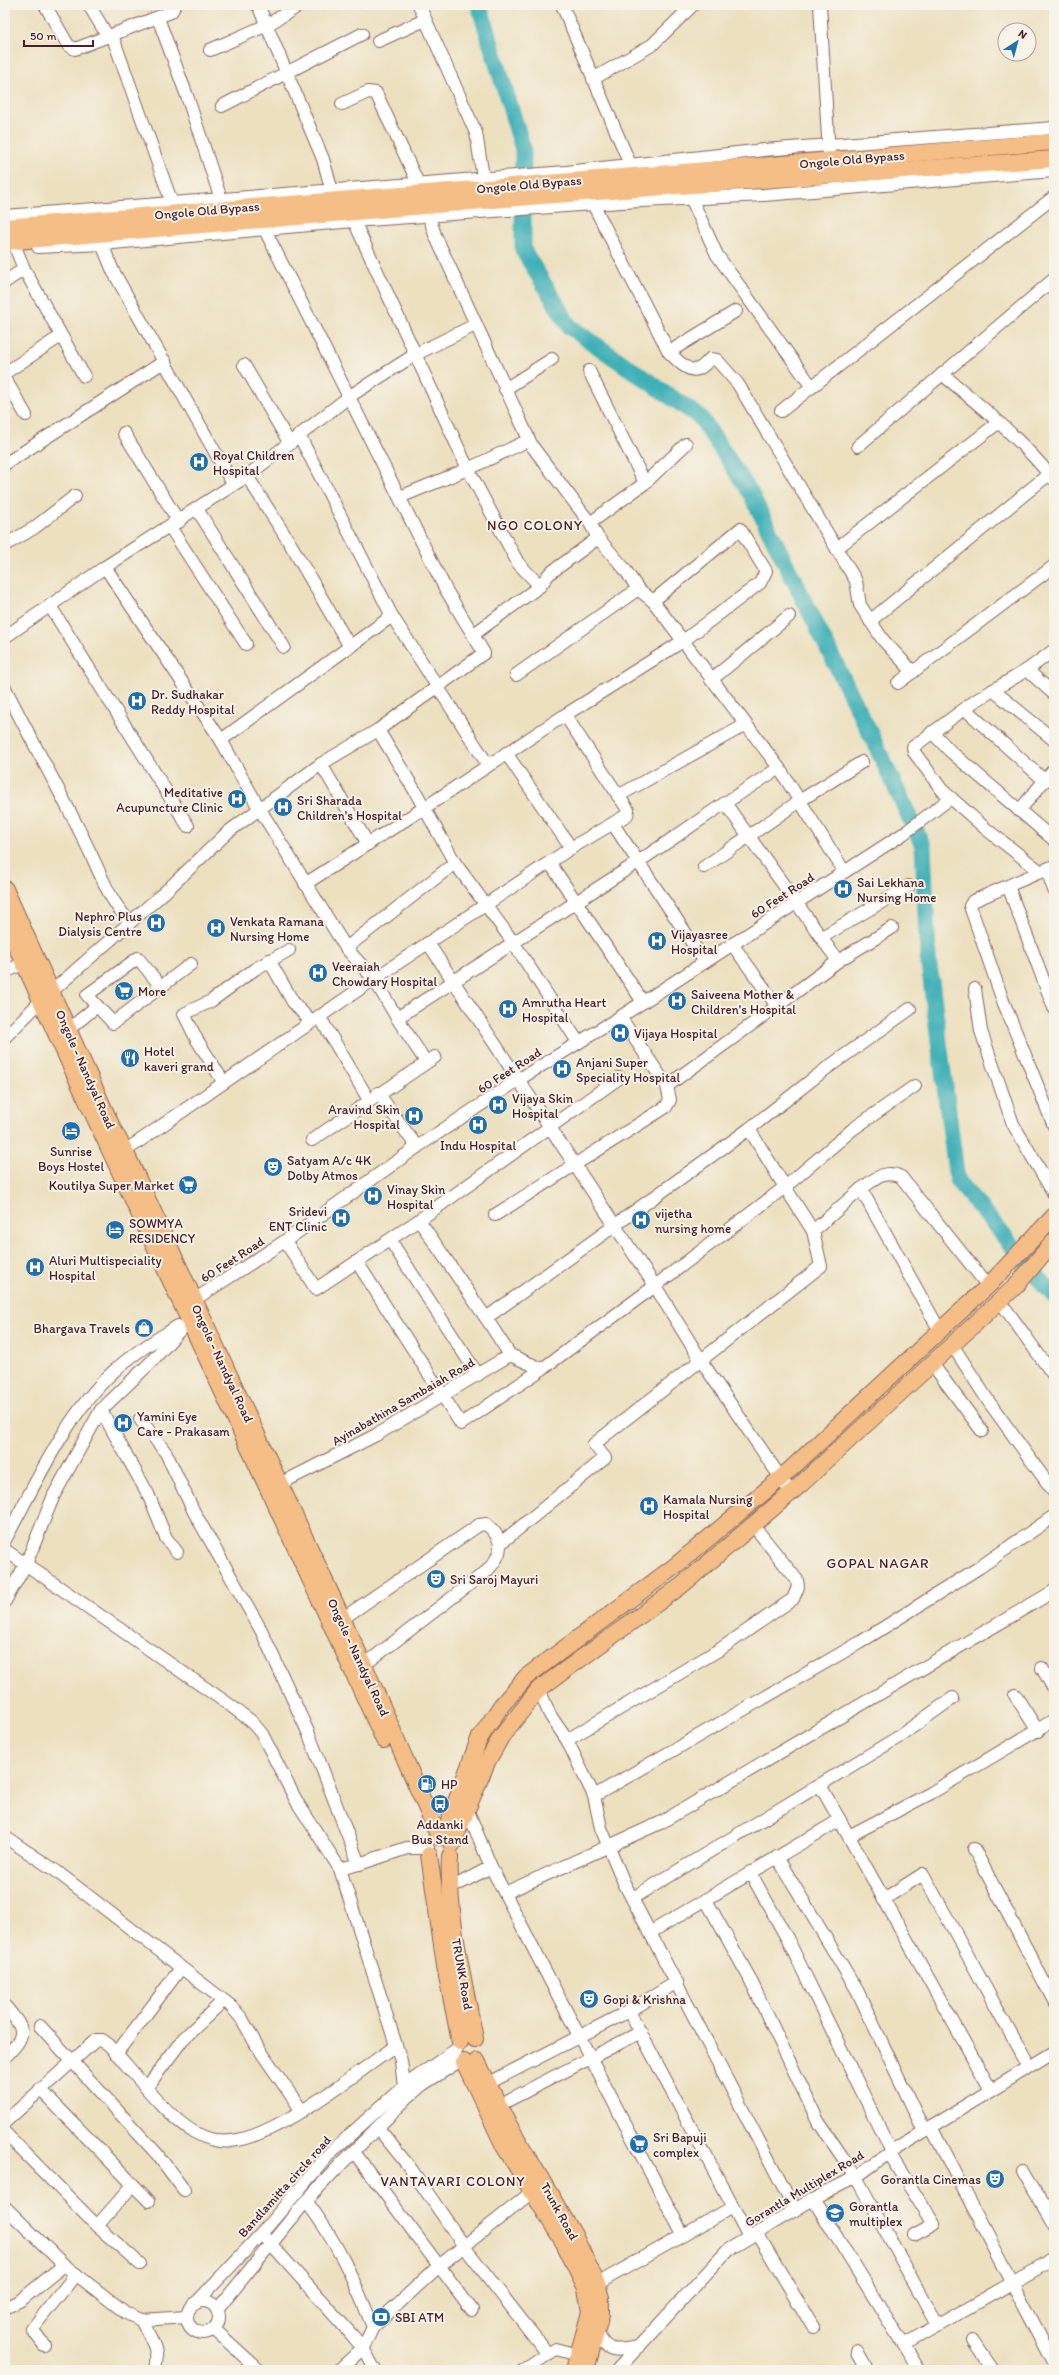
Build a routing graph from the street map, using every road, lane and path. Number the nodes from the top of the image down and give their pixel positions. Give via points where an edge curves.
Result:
1 (45, 5) edge
2 (89, 5) edge
3 (175, 5) edge
4 (258, 5) edge
5 (300, 5) edge
6 (419, 5) edge
7 (562, 5) edge
8 (693, 5) edge
9 (820, 5) edge
10 (158, 18) junction
11 (425, 20) junction
12 (267, 25) junction
13 (362, 34) dead end
14 (110, 36) junction
15 (378, 41) dead end
16 (210, 50) dead end
17 (286, 72) junction
18 (593, 79) junction
19 (342, 104) dead end
20 (222, 106) dead end
21 (1054, 128) edge
22 (1054, 142) edge
23 (829, 153) junction
24 (1054, 159) edge
25 (630, 164) junction
26 (1054, 171) edge
27 (418, 183) junction
28 (493, 190) junction
29 (543, 190) junction
30 (332, 191) junction
31 (1054, 197) edge
32 (691, 198) junction
33 (221, 199) junction
34 (593, 204) junction
35 (175, 214) junction
36 (5, 216) edge
37 (429, 216) junction
38 (354, 221) junction
39 (5, 227) edge
40 (265, 230) junction
41 (102, 244) junction
42 (9, 247) edge
43 (24, 269) junction
44 (1054, 279) edge
45 (5, 282) edge
46 (736, 311) dead end
47 (475, 325) junction
48 (61, 336) junction
49 (669, 352) junction
50 (416, 354) junction
51 (552, 359) dead end
52 (165, 361) junction
53 (244, 365) dead end
54 (588, 371) dead end
55 (5, 373) edge
56 (942, 374) junction
57 (84, 376) dead end
58 (5, 379) edge
59 (812, 387) junction
60 (505, 389) junction
61 (350, 396) junction
62 (782, 411) dead end
63 (26, 415) dead end
64 (999, 422) junction
65 (124, 433) dead end
66 (295, 440) junction
67 (529, 440) junction
68 (686, 444) dead end
69 (858, 446) dead end
70 (5, 464) edge
71 (468, 469) junction
72 (1052, 474) edge
73 (247, 476) junction
74 (645, 483) junction
75 (233, 484) junction
76 (75, 496) dead end
77 (400, 497) junction
78 (197, 509) junction
79 (590, 523) junction
80 (174, 524) junction
81 (598, 538) junction
82 (5, 545) edge
83 (837, 548) junction
84 (1054, 566) edge
85 (105, 567) junction
86 (540, 586) junction
87 (638, 589) junction
88 (653, 601) junction
89 (50, 606) junction
90 (392, 616) junction
91 (789, 616) dead end
92 (870, 621) junction
93 (474, 634) junction
94 (5, 636) edge
95 (683, 641) junction
96 (246, 644) dead end
97 (284, 647) dead end
98 (350, 647) junction
99 (1054, 650) edge
100 (1027, 670) junction
101 (913, 672) junction
102 (516, 676) dead end
103 (711, 680) junction
104 (898, 683) dead end
105 (437, 687) junction
106 (5, 688) edge
107 (993, 690) junction
108 (1054, 694) edge
109 (965, 709) junction
110 (565, 715) junction
111 (745, 724) junction
112 (378, 730) junction
113 (932, 732) junction
114 (221, 740) junction
115 (1054, 740) edge
116 (506, 753) junction
117 (862, 762) dead end
118 (321, 764) junction
119 (488, 765) junction
120 (779, 768) junction
121 (1054, 769) edge
122 (1045, 781) junction
123 (618, 796) junction
124 (951, 798) junction
125 (801, 800) junction
126 (725, 803) junction
127 (259, 808) junction
128 (424, 808) junction
129 (1019, 810) junction
130 (613, 824) junction
131 (188, 826) dead end
132 (1053, 835) edge
133 (750, 837) junction
134 (368, 844) junction
135 (571, 848) junction
136 (638, 862) junction
137 (455, 863) junction
138 (550, 863) junction
139 (704, 867) dead end
140 (1047, 870) edge
141 (844, 871) junction
142 (305, 884) junction
143 (909, 886) dead end
144 (1008, 886) junction
145 (5, 889) edge
146 (1054, 890) edge
147 (577, 902) junction
148 (796, 902) junction
149 (486, 904) junction
150 (5, 921) edge
151 (130, 922) junction
152 (892, 928) dead end
153 (822, 937) junction
154 (513, 942) junction
155 (428, 943) junction
156 (732, 944) junction
157 (346, 948) junction
158 (289, 950) dead end
159 (269, 960) junction
160 (838, 961) junction
161 (706, 962) junction
162 (24, 963) junction
163 (191, 964) dead end
164 (5, 972) edge
165 (374, 979) junction
166 (453, 980) junction
167 (162, 988) junction
168 (974, 989) dead end
169 (46, 996) junction
170 (643, 1002) junction
171 (97, 1006) junction
172 (777, 1006) junction
173 (1054, 1008) edge
174 (910, 1009) dead end
175 (397, 1018) junction
176 (620, 1018) junction
177 (315, 1019) junction
178 (68, 1030) junction
179 (5, 1037) edge
180 (578, 1042) junction
181 (77, 1065) junction
182 (619, 1078) dead end
183 (518, 1080) junction
184 (223, 1081) junction
185 (667, 1086) junction
186 (915, 1086) dead end
187 (373, 1097) junction
188 (1054, 1126) edge
189 (550, 1127) junction
190 (750, 1129) junction
191 (312, 1140) dead end
192 (416, 1148) junction
193 (125, 1150) junction
194 (576, 1166) junction
195 (785, 1187) junction
196 (861, 1189) junction
197 (1054, 1194) edge
198 (495, 1215) dead end
199 (1052, 1219) edge
200 (419, 1220) junction
201 (614, 1224) junction
202 (813, 1231) junction
203 (390, 1240) junction
204 (285, 1241) junction
205 (1054, 1241) edge
206 (357, 1262) junction
207 (655, 1286) junction
208 (988, 1286) junction
209 (1000, 1301) junction
210 (192, 1309) junction
211 (486, 1318) junction
212 (940, 1331) junction
213 (953, 1346) junction
214 (510, 1354) junction
215 (702, 1362) junction
216 (932, 1365) junction
217 (542, 1369) junction
218 (478, 1375) junction
219 (1054, 1376) edge
220 (442, 1397) junction
221 (101, 1410) junction
222 (140, 1419) dead end
223 (982, 1431) dead end
224 (782, 1477) junction
225 (275, 1487) junction
226 (1054, 1492) edge
227 (791, 1493) junction
228 (1054, 1516) edge
229 (753, 1524) junction
230 (5, 1540) edge
231 (501, 1543) junction
232 (5, 1550) edge
233 (177, 1552) dead end
234 (26, 1564) junction
235 (1053, 1594) edge
236 (5, 1601) edge
237 (342, 1619) junction
238 (364, 1665) junction
239 (1042, 1668) dead end
240 (539, 1689) junction
241 (1054, 1689) edge
242 (1015, 1695) dead end
243 (952, 1698) dead end
244 (1054, 1720) edge
245 (1038, 1731) junction
246 (567, 1740) junction
247 (820, 1785) junction
248 (594, 1796) junction
249 (467, 1809) junction
250 (840, 1820) junction
251 (849, 1836) junction
252 (5, 1837) edge
253 (439, 1846) junction
254 (609, 1846) junction
255 (974, 1849) dead end
256 (777, 1857) junction
257 (359, 1864) junction
258 (491, 1867) junction
259 (340, 1869) junction
260 (750, 1872) junction
261 (451, 1888) junction
262 (505, 1893) junction
263 (633, 1898) junction
264 (884, 1899) junction
265 (706, 1900) junction
266 (651, 1932) junction
267 (181, 1968) junction
268 (677, 1982) junction
269 (223, 2001) junction
270 (1054, 2001) edge
271 (5, 2006) edge
272 (630, 2011) junction
273 (40, 2026) dead end
274 (640, 2032) junction
275 (580, 2035) junction
276 (396, 2046) junction
277 (466, 2052) junction
278 (1054, 2052) edge
279 (116, 2054) junction
280 (5, 2057) edge
281 (591, 2057) junction
282 (71, 2060) junction
283 (1029, 2067) junction
284 (147, 2087) junction
285 (482, 2087) junction
286 (40, 2089) junction
287 (991, 2090) junction
288 (407, 2091) junction
289 (503, 2103) dead end
290 (302, 2110) junction
291 (5, 2122) edge
292 (378, 2128) junction
293 (928, 2129) junction
294 (5, 2134) edge
295 (354, 2152) junction
296 (890, 2152) junction
297 (1024, 2172) dead end
298 (856, 2177) junction
299 (133, 2185) junction
300 (184, 2190) dead end
301 (532, 2192) junction
302 (813, 2199) junction
303 (149, 2201) dead end
304 (306, 2201) junction
305 (5, 2207) edge
306 (733, 2207) junction
307 (795, 2210) junction
308 (1054, 2224) edge
309 (96, 2226) junction
310 (261, 2234) junction
311 (682, 2234) junction
312 (914, 2234) dead end
313 (753, 2235) junction
314 (271, 2243) junction
315 (464, 2246) junction
316 (1054, 2258) edge
317 (140, 2264) dead end
318 (64, 2265) junction
319 (439, 2266) junction
320 (76, 2274) junction
321 (1013, 2283) junction
322 (597, 2284) junction
323 (195, 2304) junction
324 (5, 2308) edge
325 (217, 2310) junction
326 (472, 2310) dead end
327 (188, 2317) junction
328 (141, 2320) junction
329 (937, 2325) junction
330 (373, 2327) junction
331 (813, 2327) dead end
332 (214, 2329) junction
333 (597, 2332) junction
334 (973, 2341) dead end
335 (905, 2344) junction
336 (44, 2345) dead end
337 (639, 2347) junction
338 (363, 2348) junction
339 (857, 2352) dead end
340 (548, 2354) junction
341 (579, 2354) junction
342 (1054, 2362) edge
343 (154, 2370) edge
344 (259, 2370) edge
345 (339, 2370) edge
346 (375, 2370) edge
347 (524, 2370) edge
348 (574, 2370) edge
349 (586, 2370) edge
350 (617, 2370) edge
351 (867, 2370) edge
352 (920, 2370) edge
353 (994, 2370) edge

1 - 14 street via 71,48 80,48
2 - 14 street
3 - 10 street via 171,12
4 - 12 street
5 - 12 street
6 - 11 street
7 - 18 street
8 - 18 street via 652,45
9 - 23 street
10 - 14 street
10 - 33 street
11 - 15 street
11 - 28 street via 476,133
12 - 16 street
12 - 17 street
13 - 17 street
14 - 35 street
17 - 20 street
17 - 30 street via 323,159
18 - 25 street
19 - 27 street via 368,92 376,93
21 - 23 street
22 - 23 main road, Ongole Old Bypass
23 - 25 street
23 - 29 main road, Ongole Old Bypass
24 - 29 main road, Ongole Old Bypass
25 - 29 street
26 - 32 street
27 - 28 street
27 - 30 street
28 - 29 main road, Ongole Old Bypass
28 - 29 street
28 - 35 main road, Ongole Old Bypass
28 - 37 street
29 - 34 street
30 - 33 street
31 - 59 street
32 - 34 street
32 - 59 street via 717,255
33 - 35 street
34 - 49 street
35 - 36 street
35 - 39 main road, Ongole Old Bypass
35 - 42 main road, Ongole Old Bypass
37 - 38 street
37 - 47 street
38 - 40 street
38 - 50 street
40 - 41 street
40 - 61 street
41 - 42 street
41 - 52 street via 113,271
42 - 43 street
43 - 45 street
43 - 48 street
44 - 56 street
46 - 49 street
47 - 50 street
47 - 60 street
48 - 55 street
48 - 57 street
49 - 83 street via 693,370 700,369 710,360 720,363 738,384
50 - 61 street
50 - 71 street
51 - 60 street
52 - 70 street
52 - 75 street
53 - 66 street
54 - 74 street
56 - 64 street
56 - 69 street
58 - 63 street
59 - 62 street
60 - 67 street
61 - 66 street
61 - 77 street
64 - 72 street
64 - 83 street
65 - 80 street
66 - 73 street
66 - 90 street
67 - 71 street
67 - 79 street
68 - 74 street
71 - 77 street
71 - 86 street via 518,563
72 - 92 street
73 - 75 street
73 - 98 street via 291,545
74 - 79 street
75 - 78 street
76 - 82 street via 34,528
77 - 93 street via 446,590
78 - 80 street
78 - 97 street
79 - 81 street
80 - 85 street
80 - 96 street
81 - 86 street via 549,574
81 - 87 street
83 - 92 street via 856,581 860,605
84 - 101 street
85 - 89 street
85 - 114 street
86 - 93 street
87 - 88 street
87 - 102 street
88 - 95 street
88 - 95 street via 740,529 766,571 760,582
89 - 94 street
89 - 131 street
90 - 98 street
90 - 105 street
91 - 103 street
92 - 101 street via 883,640
93 - 105 street via 484,653
95 - 103 street
95 - 110 street
98 - 114 street
99 - 100 street
100 - 107 street
100 - 108 street
101 - 104 street
103 - 111 street
105 - 112 street
105 - 119 street
106 - 151 street via 89,849 109,896
107 - 109 street
107 - 115 street
109 - 113 street
109 - 122 street
110 - 116 street
110 - 123 street
111 - 120 street
111 - 123 street
112 - 118 street
112 - 128 street
113 - 124 street via 916,742 913,750 942,790
113 - 129 street via 950,751
114 - 127 street
116 - 119 street
116 - 135 street
117 - 125 street
118 - 127 street
118 - 134 street
119 - 128 street
120 - 125 street
120 - 126 street
121 - 122 street
122 - 129 street
123 - 130 street via 628,810 627,815
124 - 140 street
124 - 141 street, 60 Feet Road via 932,814
125 - 133 street
125 - 141 street
126 - 133 street
126 - 136 street
127 - 142 street
127 - 151 street via 228,832
128 - 134 street
128 - 137 street
129 - 132 street
130 - 135 street
130 - 136 street
133 - 139 street
133 - 148 street
134 - 142 street
135 - 138 street
136 - 147 street
136 - 161 street
137 - 149 street
137 - 157 street
138 - 147 street
138 - 149 street
140 - 144 street
140 - 146 street
141 - 148 street, 60 Feet Road
142 - 157 street
143 - 153 street
144 - 173 street
144 - 188 street via 973,901 970,906 1003,1001
145 - 169 main road, Ongole - Nandyal Road
147 - 154 street
147 - 170 street
148 - 153 street
148 - 156 street, 60 Feet Road
149 - 154 street
149 - 155 street
150 - 162 main road, Ongole - Nandyal Road
151 - 169 street
152 - 160 street
153 - 160 street
154 - 166 street
154 - 180 street
155 - 165 street
155 - 166 street
156 - 161 street, 60 Feet Road
156 - 172 street
157 - 165 street
158 - 159 street
159 - 177 street via 293,1002
159 - 184 street via 226,991 184,1014
160 - 172 street
161 - 170 street, 60 Feet Road
162 - 164 street
162 - 169 main road, Ongole - Nandyal Road
163 - 167 street
165 - 175 street
165 - 177 street
166 - 175 street
166 - 183 street
167 - 171 street via 113,1023
167 - 171 street via 138,958 87,995
168 - 197 street via 981,1031 1013,1124
169 - 178 main road, Ongole - Nandyal Road
169 - 179 street
169 - 181 main road, Ongole - Nandyal Road
170 - 176 street, 60 Feet Road
171 - 178 street
172 - 185 street
174 - 190 street via 827,1068
175 - 187 street via 431,1059
176 - 180 street, 60 Feet Road
176 - 185 street
177 - 184 street
177 - 187 street
178 - 181 main road, Ongole - Nandyal Road
180 - 183 street, 60 Feet Road
181 - 193 main road, Ongole - Nandyal Road
181 - 210 main road, Ongole - Nandyal Road
182 - 189 street
183 - 189 street
183 - 192 street, 60 Feet Road
184 - 193 street
185 - 194 street via 670,1100 666,1107
186 - 195 street via 853,1129
187 - 191 street
187 - 192 street
189 - 194 street
189 - 200 street
190 - 195 street
190 - 201 street
192 - 204 street, 60 Feet Road
193 - 210 main road, Ongole - Nandyal Road
194 - 198 street
194 - 201 street
195 - 202 street
195 - 207 street
196 - 202 street
196 - 208 street via 887,1172 901,1177
196 - 212 street
199 - 208 main road
200 - 203 street
200 - 211 street
201 - 207 street
201 - 211 street
202 - 215 street via 821,1266
203 - 206 street
203 - 218 street
204 - 206 street via 316,1289
204 - 210 street, 60 Feet Road
205 - 209 main road via 1026,1276
206 - 220 street
207 - 215 street
207 - 217 street
208 - 212 main road
209 - 213 main road
209 - 219 street
210 - 221 street via 149,1364
210 - 225 main road, Ongole - Nandyal Road
210 - 230 street via 113,1372 96,1392 64,1432
211 - 214 street
212 - 224 main road
213 - 216 main road
213 - 226 street via 989,1402
214 - 217 street
214 - 218 street, Ayinabathina Sambaiah Road
215 - 224 street
215 - 231 street via 594,1444 605,1458
216 - 223 street
216 - 227 main road
217 - 220 street via 461,1424
218 - 220 street, Ayinabathina Sambaiah Road
220 - 225 street, Ayinabathina Sambaiah Road
221 - 233 street via 148,1494 166,1538
221 - 234 street via 54,1495
222 - 257 street via 166,1453 194,1512 261,1630 308,1732
224 - 227 street
224 - 253 main road via 675,1566 526,1677 501,1706 480,1739
225 - 237 main road, Ongole - Nandyal Road
225 - 253 main road, Ongole - Nandyal Road
227 - 229 main road
228 - 248 street via 980,1567 859,1643
229 - 240 main road via 681,1586
229 - 246 street via 797,1580 798,1587 793,1599 722,1648
231 - 237 street via 486,1524 479,1525
231 - 238 street via 500,1554 487,1571
232 - 234 street
234 - 236 street
234 - 259 street via 251,1721 262,1734 297,1802
235 - 254 street via 729,1784 660,1823
237 - 238 main road, Ongole - Nandyal Road
238 - 253 main road, Ongole - Nandyal Road
239 - 241 street
240 - 246 street via 550,1715
240 - 249 main road via 501,1737
242 - 245 street
243 - 247 street via 897,1738
244 - 245 street
245 - 251 street via 931,1793
246 - 248 street
247 - 250 street
247 - 263 street
248 - 254 street via 601,1828
249 - 253 main road
249 - 258 street
250 - 251 street
250 - 256 street
251 - 264 street
252 - 267 street via 56,1871
253 - 257 street via 407,1848
253 - 261 main road, TRUNK Road
253 - 277 main road via 446,1966
254 - 262 street
254 - 263 street
255 - 270 street
256 - 260 street
256 - 293 street via 857,1990
257 - 259 street
258 - 261 street
258 - 262 street
259 - 276 street
260 - 265 street
260 - 296 street via 787,1938
261 - 277 main road, TRUNK Road
262 - 275 street
263 - 266 street
264 - 283 street via 923,1874
264 - 287 street
265 - 266 street
265 - 298 street via 749,1977 818,2121
266 - 268 street
267 - 269 street
267 - 279 street
268 - 272 street
268 - 307 street
269 - 284 street via 183,2039
269 - 290 street via 242,2019 257,2046
271 - 280 street via 17,2021 21,2034 19,2043
272 - 274 street
272 - 275 street
273 - 282 street
274 - 281 street
274 - 306 street
275 - 281 street
275 - 285 street
276 - 288 street
276 - 290 street
277 - 285 main road, Trunk Road
277 - 288 street
278 - 283 street, Gorantla Multiplex Road
279 - 282 street via 104,2042 93,2041
279 - 284 street
281 - 289 street
281 - 311 street
282 - 286 street
282 - 300 street via 157,2154
283 - 287 street, Gorantla Multiplex Road
284 - 290 street via 175,2119 193,2132 213,2140 230,2142 245,2139 291,2118
285 - 301 main road, Trunk Road via 504,2146
285 - 322 main road, Trunk Road via 506,2120 574,2235
286 - 291 street
286 - 299 street
287 - 293 street, Gorantla Multiplex Road
288 - 292 street
288 - 310 street, Bandlamitta circle road via 330,2153
292 - 295 street
292 - 315 street via 411,2169
293 - 296 street, Gorantla Multiplex Road
293 - 321 street
294 - 309 street
295 - 304 street
295 - 319 street
296 - 298 street, Gorantla Multiplex Road
296 - 312 street via 934,2224
297 - 308 street
298 - 302 street, Gorantla Multiplex Road
298 - 329 street
299 - 303 street
299 - 309 street
301 - 315 street
301 - 341 main road, Trunk Road via 564,2243 587,2294 590,2312
302 - 307 street, Gorantla Multiplex Road
302 - 335 street
304 - 314 street
304 - 330 street via 343,2256
305 - 318 street
306 - 311 street
306 - 313 street
307 - 313 street, Gorantla Multiplex Road
309 - 317 street
310 - 314 street
310 - 323 street, Bandlamitta circle road
311 - 322 street
313 - 331 street
313 - 337 street, Gorantla Multiplex Road via 728,2250
314 - 325 street
314 - 338 street
315 - 319 street
315 - 340 street
316 - 321 street
318 - 320 street
318 - 324 street via 21,2300
319 - 326 street
319 - 330 street
320 - 328 street via 126,2313
320 - 336 street via 32,2329
321 - 329 street
321 - 342 street
322 - 333 main road, Trunk Road via 601,2306
323 - 325 street via 210,2303
323 - 327 street, Bandlamitta circle road via 188,2312
325 - 332 street via 219,2320
327 - 328 street
327 - 332 street via 190,2326 197,2332 206,2333
328 - 343 street via 155,2347 157,2356
329 - 335 street
330 - 338 street
332 - 344 street
333 - 337 street via 603,2344 610,2349
333 - 349 main road, Trunk Road
334 - 353 street
335 - 352 street
337 - 350 street, Gorantla Multiplex Road
338 - 345 street
338 - 346 street
339 - 351 street
340 - 341 street via 556,2349
340 - 347 street
341 - 348 main road, Trunk Road

